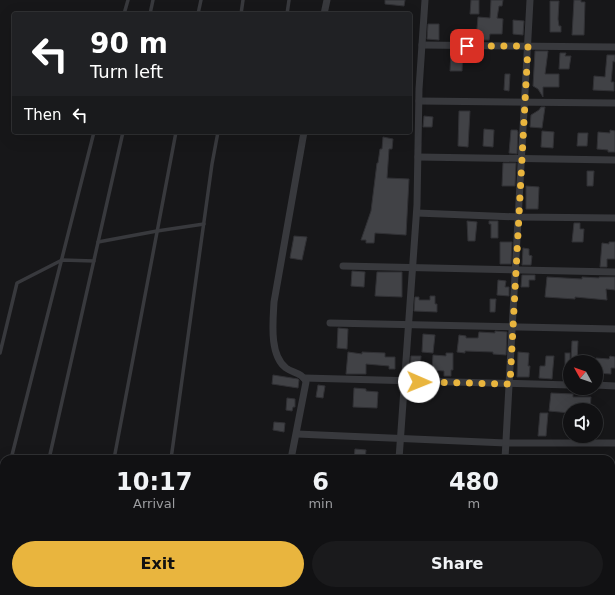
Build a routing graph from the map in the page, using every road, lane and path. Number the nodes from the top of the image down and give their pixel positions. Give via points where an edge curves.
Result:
1 (128, 0) edge
2 (153, 0) edge
3 (201, 0) edge
4 (243, 0) edge
5 (289, 0) edge
6 (326, 0) edge
7 (424, 0) edge
8 (530, 0) edge
9 (125, 12) edge
10 (150, 12) edge
11 (198, 12) edge
12 (240, 12) edge
13 (287, 12) edge
14 (324, 12) edge
15 (422, 45) junction
16 (528, 46) junction
17 (615, 47) edge
18 (419, 101) junction
19 (525, 102) junction
20 (615, 103) edge
21 (94, 134) edge
22 (123, 134) edge
23 (176, 134) edge
24 (218, 134) edge
25 (304, 134) edge
26 (418, 157) junction
27 (522, 159) junction
28 (615, 160) edge
29 (417, 213) junction
30 (519, 217) junction
31 (615, 218) edge
32 (204, 224) junction
33 (157, 231) junction
34 (98, 242) junction
35 (62, 260) junction
36 (94, 261) junction
37 (343, 266) dead end
38 (413, 267) junction
39 (516, 269) junction
40 (615, 272) edge
41 (330, 323) dead end
42 (408, 324) junction
43 (513, 326) junction
44 (615, 329) edge
45 (0, 353) edge
46 (304, 378) junction
47 (404, 382) junction
48 (510, 384) junction
49 (563, 385) edge
50 (603, 385) edge
51 (615, 386) edge
52 (297, 434) junction
53 (401, 438) junction
54 (506, 443) junction
55 (615, 443) edge
56 (12, 455) edge
57 (51, 455) edge
58 (115, 455) edge
59 (172, 455) edge
60 (292, 455) edge
61 (399, 455) edge
62 (505, 455) edge

1 - 9 lane
2 - 10 lane
3 - 11 lane
4 - 12 lane
5 - 13 lane
6 - 14 street
7 - 15 street
8 - 16 street
15 - 16 street
15 - 18 street
16 - 17 street
16 - 19 street
18 - 19 street
18 - 26 street
19 - 20 street
19 - 27 street
21 - 35 lane
22 - 34 lane
23 - 33 lane
24 - 32 lane
25 - 46 street via 272,325 278,356 285,367
26 - 27 street
26 - 29 street
27 - 28 street
27 - 30 street
29 - 30 street
29 - 38 street
30 - 31 street
30 - 39 street
32 - 33 lane
32 - 59 lane
33 - 34 lane
33 - 58 lane
34 - 36 lane
35 - 36 lane
35 - 45 lane via 17,283
35 - 56 lane
36 - 57 lane
37 - 38 street
38 - 39 street
38 - 42 street
39 - 40 street
39 - 43 street
41 - 42 street
42 - 43 street
42 - 47 street
43 - 44 street
43 - 48 street
46 - 47 street
46 - 52 street via 306,382
47 - 48 street
47 - 53 street
48 - 49 street
48 - 54 street
50 - 51 street
52 - 53 street
52 - 60 street
53 - 54 street
53 - 61 street
54 - 55 street
54 - 62 street

